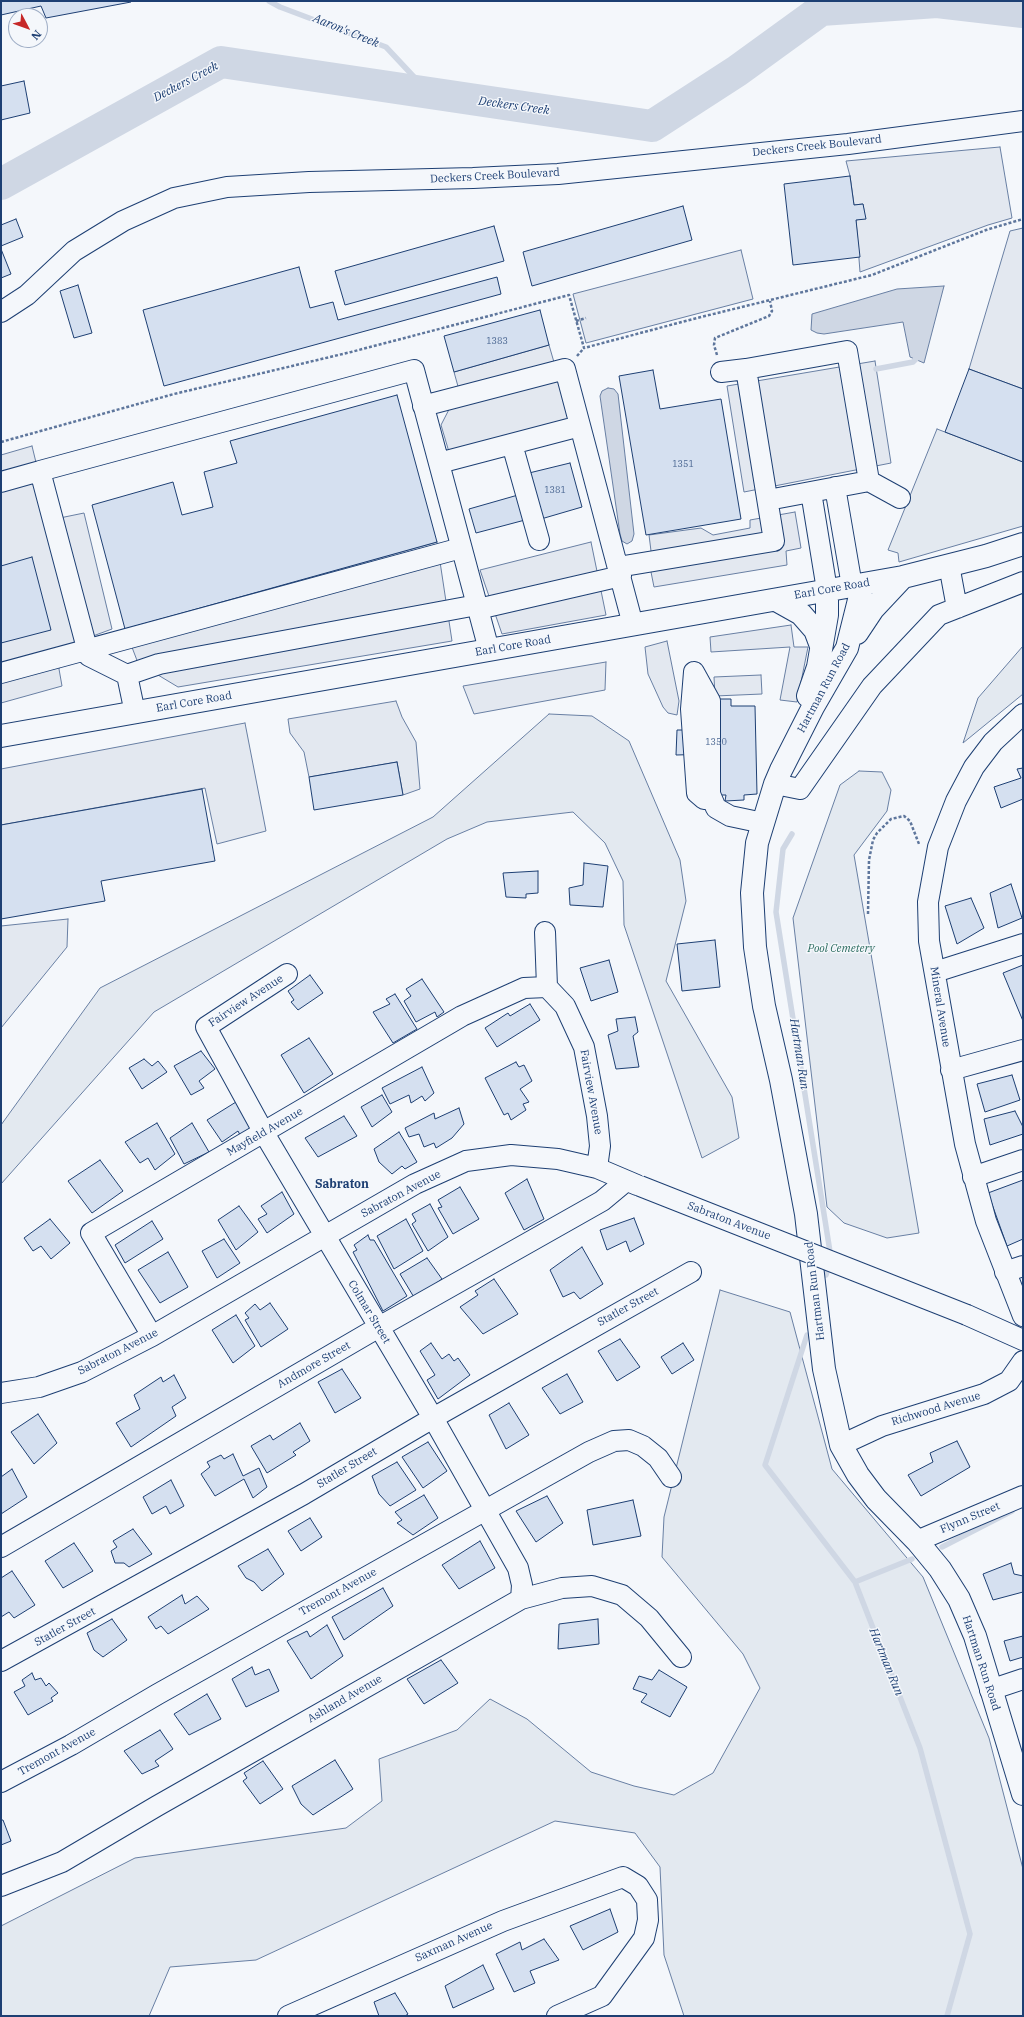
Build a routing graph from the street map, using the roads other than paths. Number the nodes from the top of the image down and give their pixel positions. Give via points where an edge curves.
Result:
1 (1023, 121) edge
2 (1, 312) edge
3 (720, 366) road end
4 (746, 369) junction
5 (423, 406) junction
6 (580, 426) junction
7 (512, 444) junction
8 (439, 464) junction
9 (40, 471) junction
10 (869, 481) junction
11 (1, 482) edge
12 (835, 488) junction
13 (811, 492) junction
14 (900, 498) dead end
15 (768, 500) junction
16 (539, 540) dead end
17 (1023, 544) edge
18 (461, 548) junction
19 (949, 565) junction
20 (619, 572) junction
21 (903, 577) junction
22 (1023, 582) edge
23 (857, 585) junction
24 (827, 590) junction
25 (776, 600) junction
26 (477, 607) junction
27 (957, 608) junction
28 (634, 625) junction
29 (821, 646) junction
30 (847, 648) junction
31 (489, 650) junction
32 (88, 651) junction
33 (1, 673) edge
34 (127, 675) junction
35 (135, 713) junction
36 (1023, 714) edge
37 (1, 736) edge
38 (794, 746) junction
39 (775, 784) junction
40 (706, 800) junction
41 (763, 823) junction
42 (546, 932) dead end
43 (1023, 944) edge
44 (935, 972) junction
45 (287, 974) dead end
46 (547, 987) junction
47 (206, 1027) joint
48 (1023, 1050) edge
49 (951, 1070) junction
50 (264, 1133) junction
51 (1023, 1160) edge
52 (597, 1168) junction
53 (973, 1176) junction
54 (633, 1184) junction
55 (324, 1236) junction
56 (1014, 1269) edge
57 (691, 1272) dead end
58 (1023, 1316) edge
59 (379, 1328) junction
60 (152, 1336) junction
61 (1023, 1340) edge
62 (1023, 1361) edge
63 (1, 1392) edge
64 (433, 1418) junction
65 (841, 1445) junction
66 (671, 1477) dead end
67 (1023, 1496) edge
68 (484, 1510) junction
69 (917, 1541) junction
70 (1, 1547) edge
71 (522, 1599) junction
72 (681, 1657) dead end
73 (1, 1661) edge
74 (1023, 1679) edge
75 (990, 1690) junction
76 (1, 1782) edge
77 (1023, 1794) edge
78 (1, 1886) edge
79 (288, 2016) edge
80 (558, 2016) edge

1 - 2 street, Deckers Creek Boulevard via 848,144 558,174 227,187 174,198 123,221 74,251 27,295
3 - 4 street
4 - 10 street via 847,351
4 - 15 street
5 - 6 street via 565,369
5 - 8 street
5 - 9 street via 414,370
6 - 7 street
6 - 20 street
7 - 8 street
7 - 16 street
8 - 18 street
9 - 11 street
9 - 32 street
10 - 12 street
10 - 14 street
12 - 13 street
12 - 23 street
13 - 15 street
13 - 24 street
15 - 20 street via 774,541
17 - 19 main road, Earl Core Road
18 - 26 street
18 - 32 street
19 - 21 main road, Earl Core Road
19 - 27 street
20 - 26 street
20 - 28 street
21 - 23 main road, Earl Core Road
21 - 30 main road via 873,609
22 - 27 street
23 - 24 main road, Earl Core Road
23 - 30 main road, Hartman Run Road
24 - 25 main road, Earl Core Road
24 - 29 main road, Hartman Run Road via 827,615
25 - 28 main road, Earl Core Road
25 - 29 main road via 801,614 815,630
26 - 31 street
26 - 34 street via 159,664
27 - 39 street via 939,615 872,686 800,789
28 - 31 main road, Earl Core Road
29 - 38 main road, Hartman Run Road via 818,667
30 - 38 main road, Hartman Run Road
31 - 35 main road, Earl Core Road
32 - 33 street
32 - 34 street via 89,656
34 - 35 street
35 - 37 main road, Earl Core Road
36 - 44 street, Mineral Avenue via 993,742 974,767 956,801 938,847 928,902 929,941
38 - 39 main road, Hartman Run Road
39 - 41 main road, Hartman Run Road
40 - 40 street via 710,794 710,701 694,672 682,715 687,784
40 - 41 street via 730,816
41 - 65 main road, Hartman Run Road via 757,843 753,885 754,947 806,1214 824,1370
42 - 46 street
43 - 44 street
44 - 49 street, Mineral Avenue
45 - 47 street, Fairview Avenue
46 - 50 street, Mayfield Avenue via 524,988 462,1016
46 - 52 street, Fairview Avenue via 565,1006 584,1047 597,1116 600,1146
47 - 50 street, Colmar Street
48 - 49 street
49 - 53 street, Mineral Avenue
50 - 55 street, Colmar Street
50 - 60 street, Mayfield Avenue via 91,1233
51 - 53 street
52 - 54 street, Sabraton Avenue
52 - 55 street, Sabraton Avenue via 558,1159 511,1155 466,1162 415,1184
53 - 56 street, Mineral Avenue via 986,1221
54 - 59 street, Andmore Street
54 - 61 street, Sabraton Avenue, bridge via 967,1315
55 - 59 street, Colmar Street
55 - 60 street, Sabraton Avenue
56 - 58 street, Mineral Avenue
57 - 64 street, Statler Street
59 - 64 street, Colmar Street
59 - 70 street, Andmore Street
60 - 63 street, Sabraton Avenue via 57,1382
62 - 65 street, Richwood Avenue via 1009,1381 984,1394 882,1426
64 - 68 street, Colmar Street
64 - 73 street, Statler Street via 304,1494
65 - 69 main road, Hartman Run Road via 858,1475 876,1499
66 - 68 street, Tremont Avenue via 658,1458 643,1446 629,1440 614,1441 589,1452
67 - 69 street, Flynn Street
68 - 71 street, Colmar Street via 518,1568
68 - 76 street, Tremont Avenue via 71,1746
69 - 75 main road, Hartman Run Road via 940,1569 959,1599 975,1636
71 - 72 street, Ashland Avenue via 562,1588 592,1586 622,1595 649,1618
71 - 78 street, Ashland Avenue via 62,1862
74 - 75 street
75 - 77 main road, Hartman Run Road
79 - 80 street, Saxman Avenue via 503,1921 623,1877 638,1886 646,1900 648,1920 644,1938 602,1996

